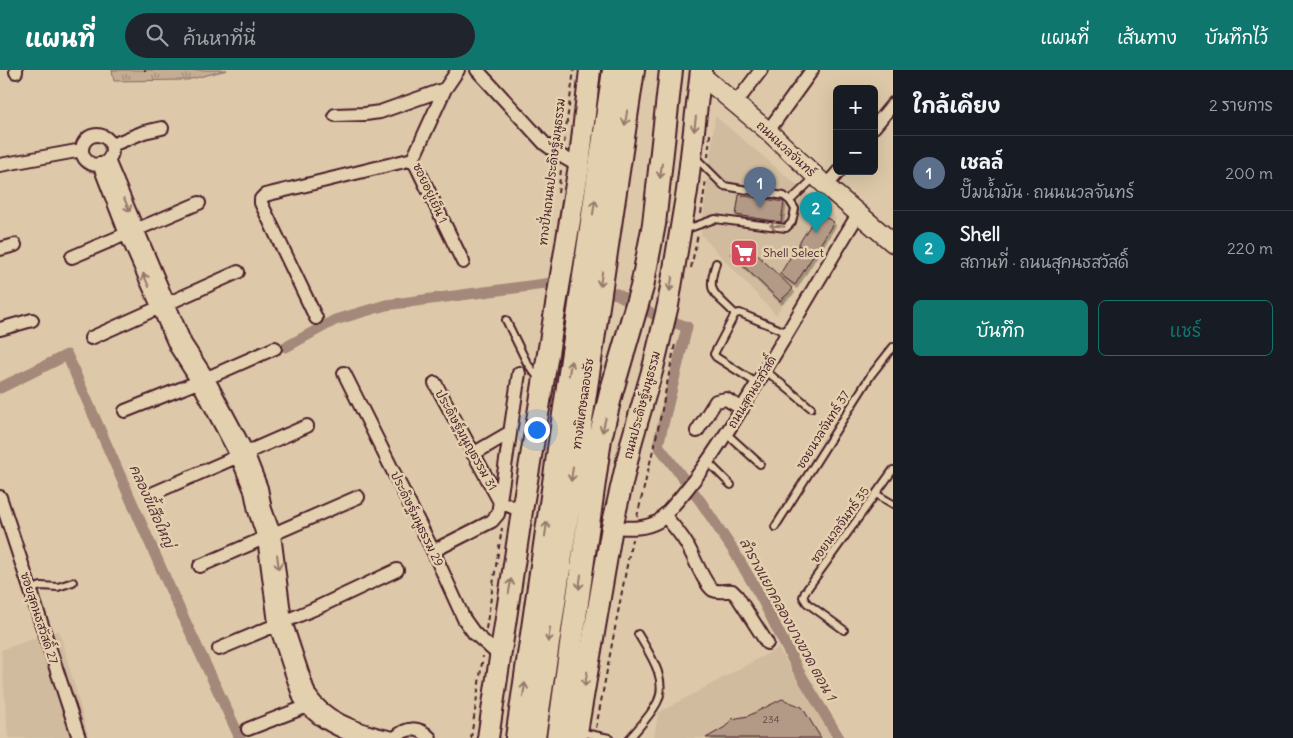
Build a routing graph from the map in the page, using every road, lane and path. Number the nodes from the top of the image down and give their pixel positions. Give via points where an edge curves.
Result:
1 (458, 70) edge
2 (477, 70) edge
3 (574, 70) edge
4 (590, 70) edge
5 (614, 70) edge
6 (633, 70) edge
7 (671, 70) edge
8 (761, 70) edge
9 (812, 70) edge
10 (701, 73) edge
11 (445, 89) junction
12 (735, 104) junction
13 (893, 104) edge
14 (335, 115) dead end
15 (878, 122) edge
16 (162, 128) dead end
17 (768, 131) junction
18 (112, 145) junction
19 (82, 150) junction
20 (691, 153) junction
21 (413, 159) junction
22 (103, 162) junction
23 (571, 162) junction
24 (0, 165) edge
25 (833, 174) edge
26 (821, 181) junction
27 (558, 196) dead end
28 (790, 201) junction
29 (199, 203) dead end
30 (859, 214) junction
31 (132, 231) junction
32 (680, 231) junction
33 (893, 242) edge
34 (15, 245) dead end
35 (0, 249) edge
36 (72, 257) dead end
37 (463, 262) dead end
38 (716, 263) dead end
39 (238, 272) dead end
40 (162, 304) junction
41 (735, 314) junction
42 (316, 318) dead end
43 (32, 320) dead end
44 (506, 320) dead end
45 (0, 330) edge
46 (788, 333) junction
47 (91, 338) dead end
48 (893, 347) edge
49 (275, 348) dead end
50 (766, 370) junction
51 (344, 373) dead end
52 (519, 373) dead end
53 (203, 380) junction
54 (435, 383) dead end
55 (542, 383) junction
56 (758, 384) junction
57 (742, 408) junction
58 (811, 408) dead end
59 (125, 412) dead end
60 (307, 426) dead end
61 (697, 431) dead end
62 (509, 433) junction
63 (727, 434) junction
64 (242, 454) junction
65 (473, 454) junction
66 (708, 462) junction
67 (760, 464) dead end
68 (893, 470) edge
69 (731, 485) dead end
70 (154, 492) dead end
71 (876, 494) junction
72 (0, 497) edge
73 (358, 498) dead end
74 (500, 502) junction
75 (893, 504) edge
76 (522, 511) junction
77 (664, 515) junction
78 (612, 527) junction
79 (775, 527) dead end
80 (269, 536) junction
81 (433, 551) junction
82 (200, 566) dead end
83 (397, 570) dead end
84 (73, 582) dead end
85 (30, 590) junction
86 (280, 623) junction
87 (844, 630) dead end
88 (638, 634) dead end
89 (767, 643) dead end
90 (219, 649) dead end
91 (500, 656) junction
92 (310, 705) junction
93 (334, 729) edge
94 (248, 730) dead end
95 (571, 736) edge
96 (79, 738) edge
97 (358, 738) edge
98 (394, 738) edge
99 (430, 738) edge
100 (488, 738) edge
101 (517, 738) edge
102 (534, 738) edge
103 (609, 738) edge
104 (630, 738) edge

1 - 11 street, ซอยอยู่เย็น 1
2 - 23 street via 545,144
3 - 23 path, ทางปั่นถนนประดิษฐ์มนูธรรม
4 - 23 main road
101 -> 5 highway, ทางพิเศษฉลองรัช
6 -> 102 highway, ทางพิเศษฉลองรัช
7 -> 95 highway via 654,224 637,304 600,439 591,499
8 - 12 street
9 - 17 street
10 - 12 main road, ถนนนวลจันทร์
10 -> 20 main road, ถนนประดิษฐ์มนูธรรม
11 - 14 street via 380,112
11 - 21 street, ซอยอยู่เย็น 1
12 - 17 main road, ถนนนวลจันทร์
13 - 15 street
16 - 18 street
17 - 26 main road, ถนนนวลจันทร์
18 - 19 street via 102,135 95,135 88,137
18 - 22 street via 112,153
19 - 22 street via 87,160
19 - 24 street
20 - 28 lane via 724,186 784,196
20 - 32 main road, ถนนประดิษฐ์มนูธรรม
21 - 37 street, ซอยอยู่เย็น 1
21 - 42 street via 265,195 261,199
22 - 31 street
23 - 27 path, ทางปั่นถนนประดิษฐ์มนูธรรม
23 - 55 main road via 559,282
25 - 26 street
26 - 28 lane
26 - 30 main road, ถนนนวลจันทร์
28 -> 32 lane via 794,209 792,222 786,228 715,219
29 - 31 street
30 - 33 main road, ถนนนวลจันทร์
30 - 46 street, ถนนสุคนธสวัสดิ์
31 - 36 street
31 - 40 street
32 -> 78 main road, ถนนประดิษฐ์มนูธรรม via 665,318
34 - 35 street
38 - 41 lane via 711,287
39 - 40 street
40 - 47 street
40 - 53 street
41 - 46 lane via 740,313
41 - 56 lane via 714,354
43 - 45 street
44 - 55 lane
46 - 50 street, ถนนสุคนธสวัสดิ์
48 - 79 lane, ซอยนวลจันทร์ 37 via 871,375
49 - 53 street
50 - 56 street, ถนนสุคนธสวัสดิ์
50 - 58 lane
51 - 81 street, ประดิษฐ์มนูธรรม 29
52 - 62 street
53 - 59 street
53 - 64 street
54 - 65 street, ประดิษฐ์มนูญธรรม 31
55 - 76 main road
56 - 57 street, ถนนสุคนธสวัสดิ์
57 - 61 street via 726,399 716,401
57 - 63 street, ถนนสุคนธสวัสดิ์
60 - 64 street
62 - 65 street
62 - 74 street
63 - 66 street, ถนนสุคนธสวัสดิ์
63 - 67 lane
64 - 70 street
64 - 80 street via 261,488
65 - 74 street, ประดิษฐ์มนูญธรรม 31
66 - 69 lane
66 - 77 street, ถนนสุคนธสวัสดิ์
68 - 71 lane, ซอยนวลจันทร์ 35
71 - 75 lane
71 - 87 lane, ซอยนวลจันทร์ 35 via 805,592 807,603
72 - 85 street, ซอยสุคนธสวัสดิ์ 27
73 - 80 street
74 - 76 street, ประดิษฐ์มนูญธรรม 31
74 - 81 street via 496,519
91 -> 76 main road
77 - 78 street, ถนนสุคนธสวัสดิ์ via 645,528
77 - 89 street via 686,543 704,580 717,592 732,591 737,596
78 -> 95 main road, ถนนประดิษฐ์มนูธรรม
80 - 82 street
80 - 86 street
81 - 91 street, ประดิษฐ์มนูธรรม 29 via 464,619 474,633
83 - 86 street
84 - 85 lane
85 - 96 street, ซอยสุคนธสวัสดิ์ 27
86 - 90 street
86 - 92 street via 306,684
88 - 104 lane via 658,669 661,684 658,702
91 - 100 main road
92 - 93 street
92 - 94 street
93 - 97 street
93 - 98 street
95 - 103 lane
98 - 99 street via 412,728 422,730

